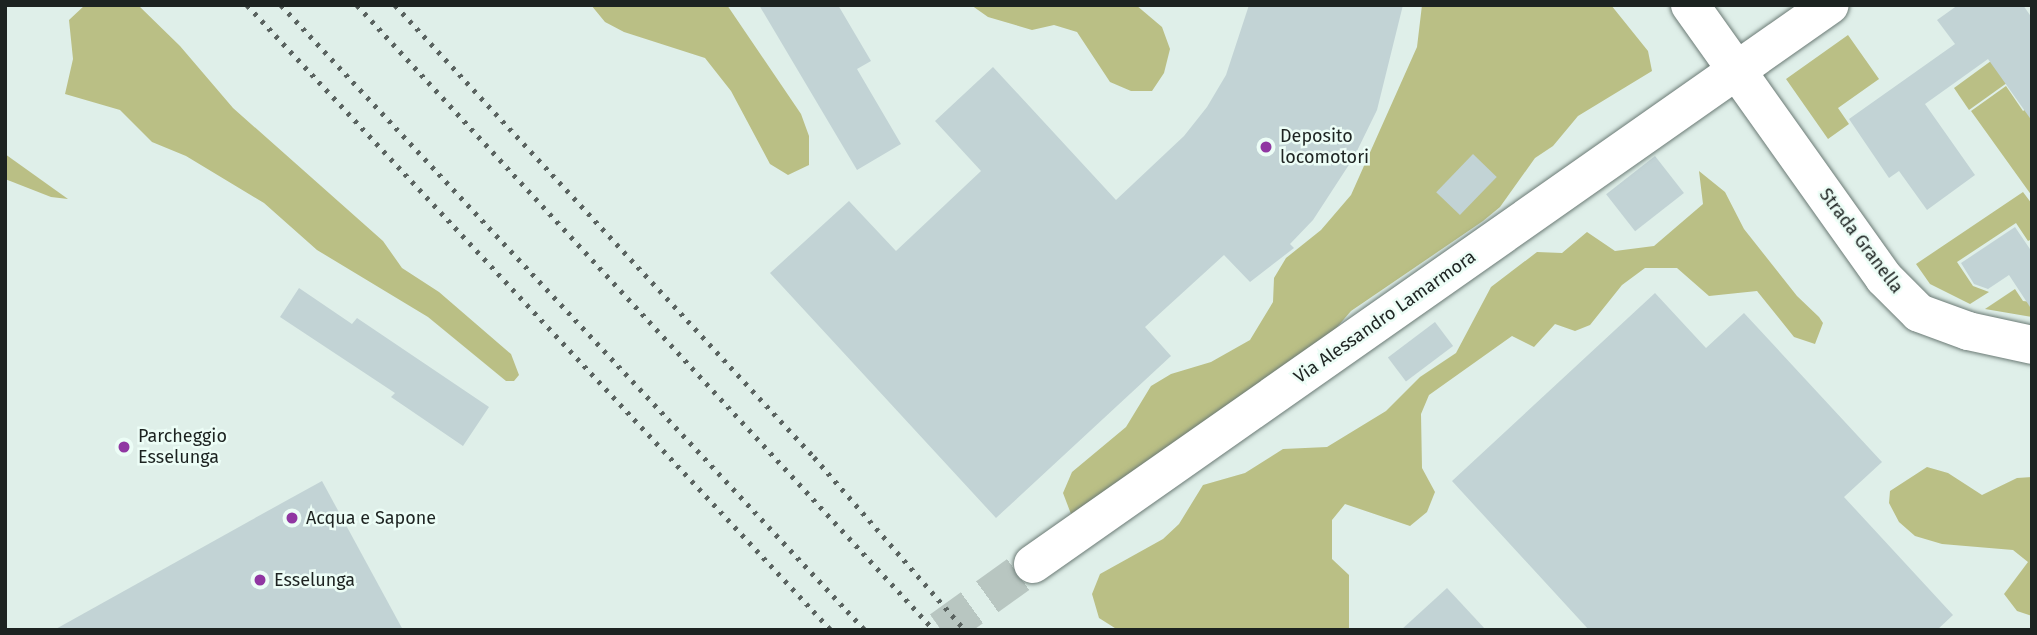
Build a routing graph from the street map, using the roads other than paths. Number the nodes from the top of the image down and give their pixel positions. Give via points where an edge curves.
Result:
1 (1690, 5) edge
2 (1830, 5) edge
3 (1737, 72) junction
4 (2032, 345) edge
5 (1033, 564) tunnel mouth

1 - 3 street, Strada Granella
2 - 3 street, Via Alessandro Lamarmora
3 - 4 street, Strada Granella via 1884,278 1919,313 1968,331
3 - 5 street, Via Alessandro Lamarmora

